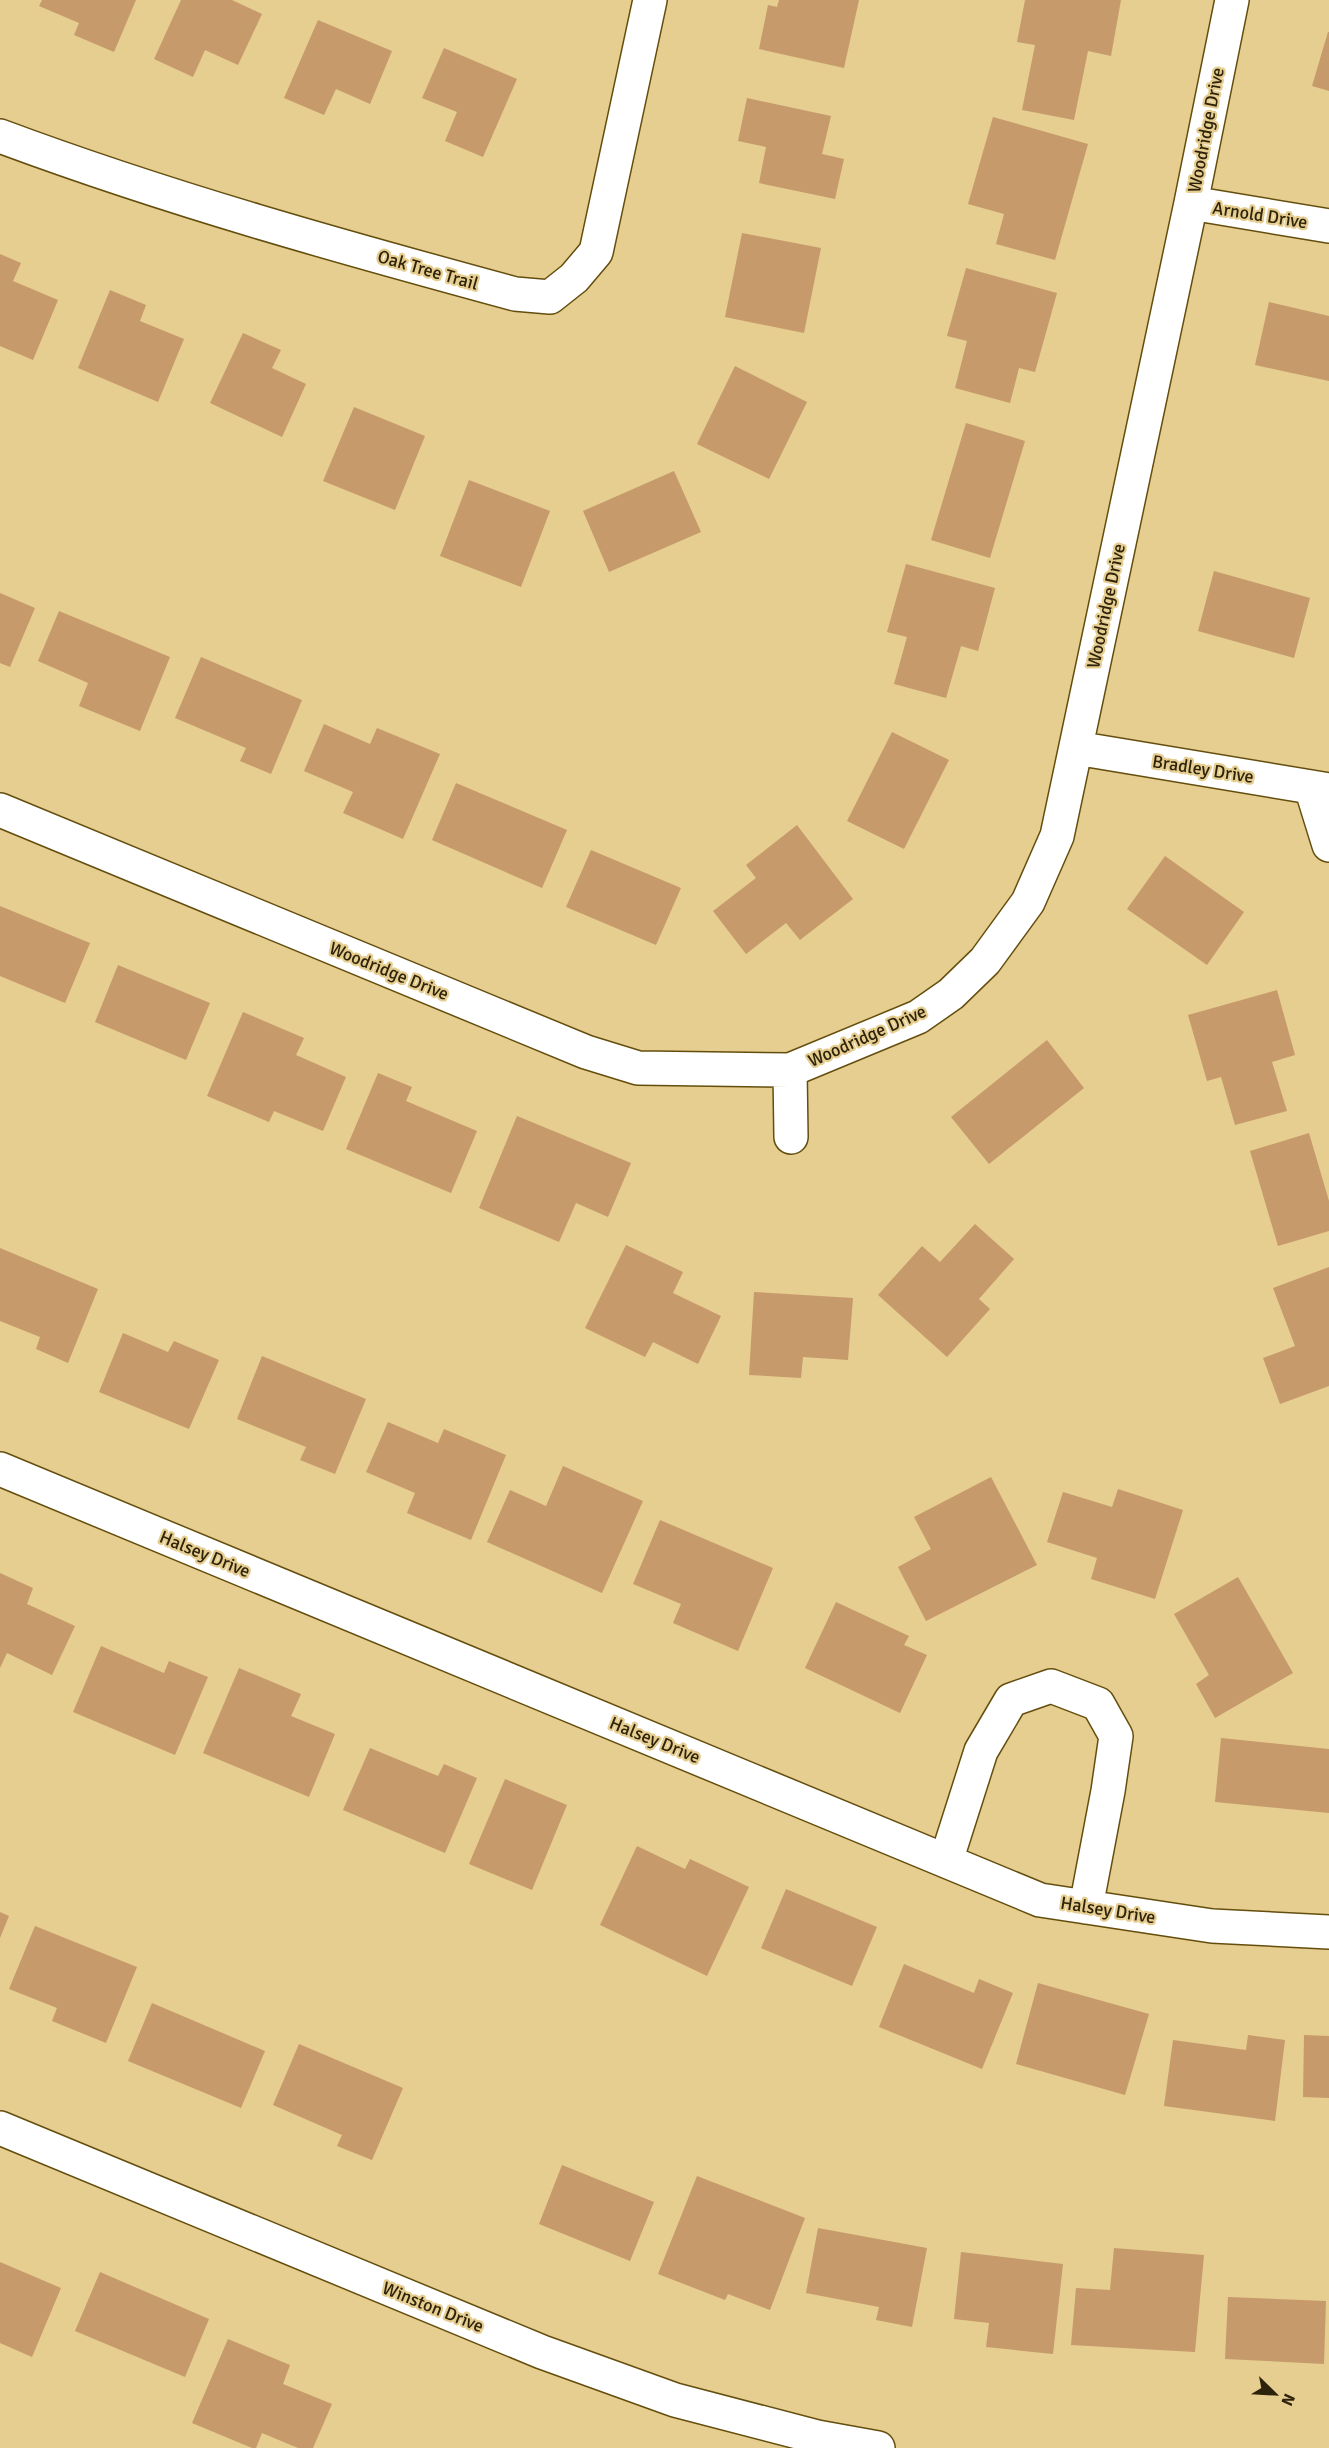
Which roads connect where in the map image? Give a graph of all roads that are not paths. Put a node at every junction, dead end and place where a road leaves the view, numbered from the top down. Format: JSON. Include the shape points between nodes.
{"nodes":[{"id":1,"x":650,"y":0,"type":"edge"},
{"id":2,"x":1232,"y":0,"type":"edge"},
{"id":3,"x":0,"y":136,"type":"edge"},
{"id":4,"x":1191,"y":204,"type":"junction"},
{"id":5,"x":1329,"y":226,"type":"edge"},
{"id":6,"x":1076,"y":748,"type":"junction"},
{"id":7,"x":1320,"y":788,"type":"edge"},
{"id":8,"x":0,"y":810,"type":"edge"},
{"id":9,"x":1329,"y":845,"type":"edge"},
{"id":10,"x":790,"y":1070,"type":"junction"},
{"id":11,"x":791,"y":1137,"type":"dead end"},
{"id":12,"x":0,"y":1469,"type":"edge"},
{"id":13,"x":946,"y":1861,"type":"junction"},
{"id":14,"x":1086,"y":1907,"type":"junction"},
{"id":15,"x":1329,"y":1932,"type":"edge"},
{"id":16,"x":0,"y":2128,"type":"edge"},
{"id":17,"x":878,"y":2448,"type":"edge"}],
"edges":[{"from":1,"to":3,"type":"street","name":"Oak Tree Trail","via":[[596,252],[574,278],[550,297],[516,294],[259,222],[90,170]]},
{"from":2,"to":4,"type":"street","name":"Woodridge Drive"},
{"from":4,"to":5,"type":"street","name":"Arnold Drive"},
{"from":4,"to":6,"type":"street","name":"Woodridge Drive"},
{"from":6,"to":7,"type":"street","name":"Bradley Drive"},
{"from":6,"to":10,"type":"street","name":"Woodridge Drive","via":[[1057,836],[1042,874],[1028,902],[985,961],[951,994],[918,1017]]},
{"from":7,"to":9,"type":"street"},
{"from":8,"to":10,"type":"street","name":"Woodridge Drive","via":[[586,1053],[638,1068]]},
{"from":10,"to":11,"type":"street"},
{"from":12,"to":13,"type":"street","name":"Halsey Drive"},
{"from":13,"to":14,"type":"street","name":"Halsey Drive","via":[[1040,1900]]},
{"from":13,"to":14,"type":"street","via":[[981,1751],[1011,1700],[1052,1686],[1098,1704],[1116,1736]]},
{"from":14,"to":15,"type":"street","name":"Halsey Drive","via":[[1212,1926]]},
{"from":16,"to":17,"type":"street","name":"Winston Drive","via":[[542,2352],[675,2400],[817,2437]]}]}
